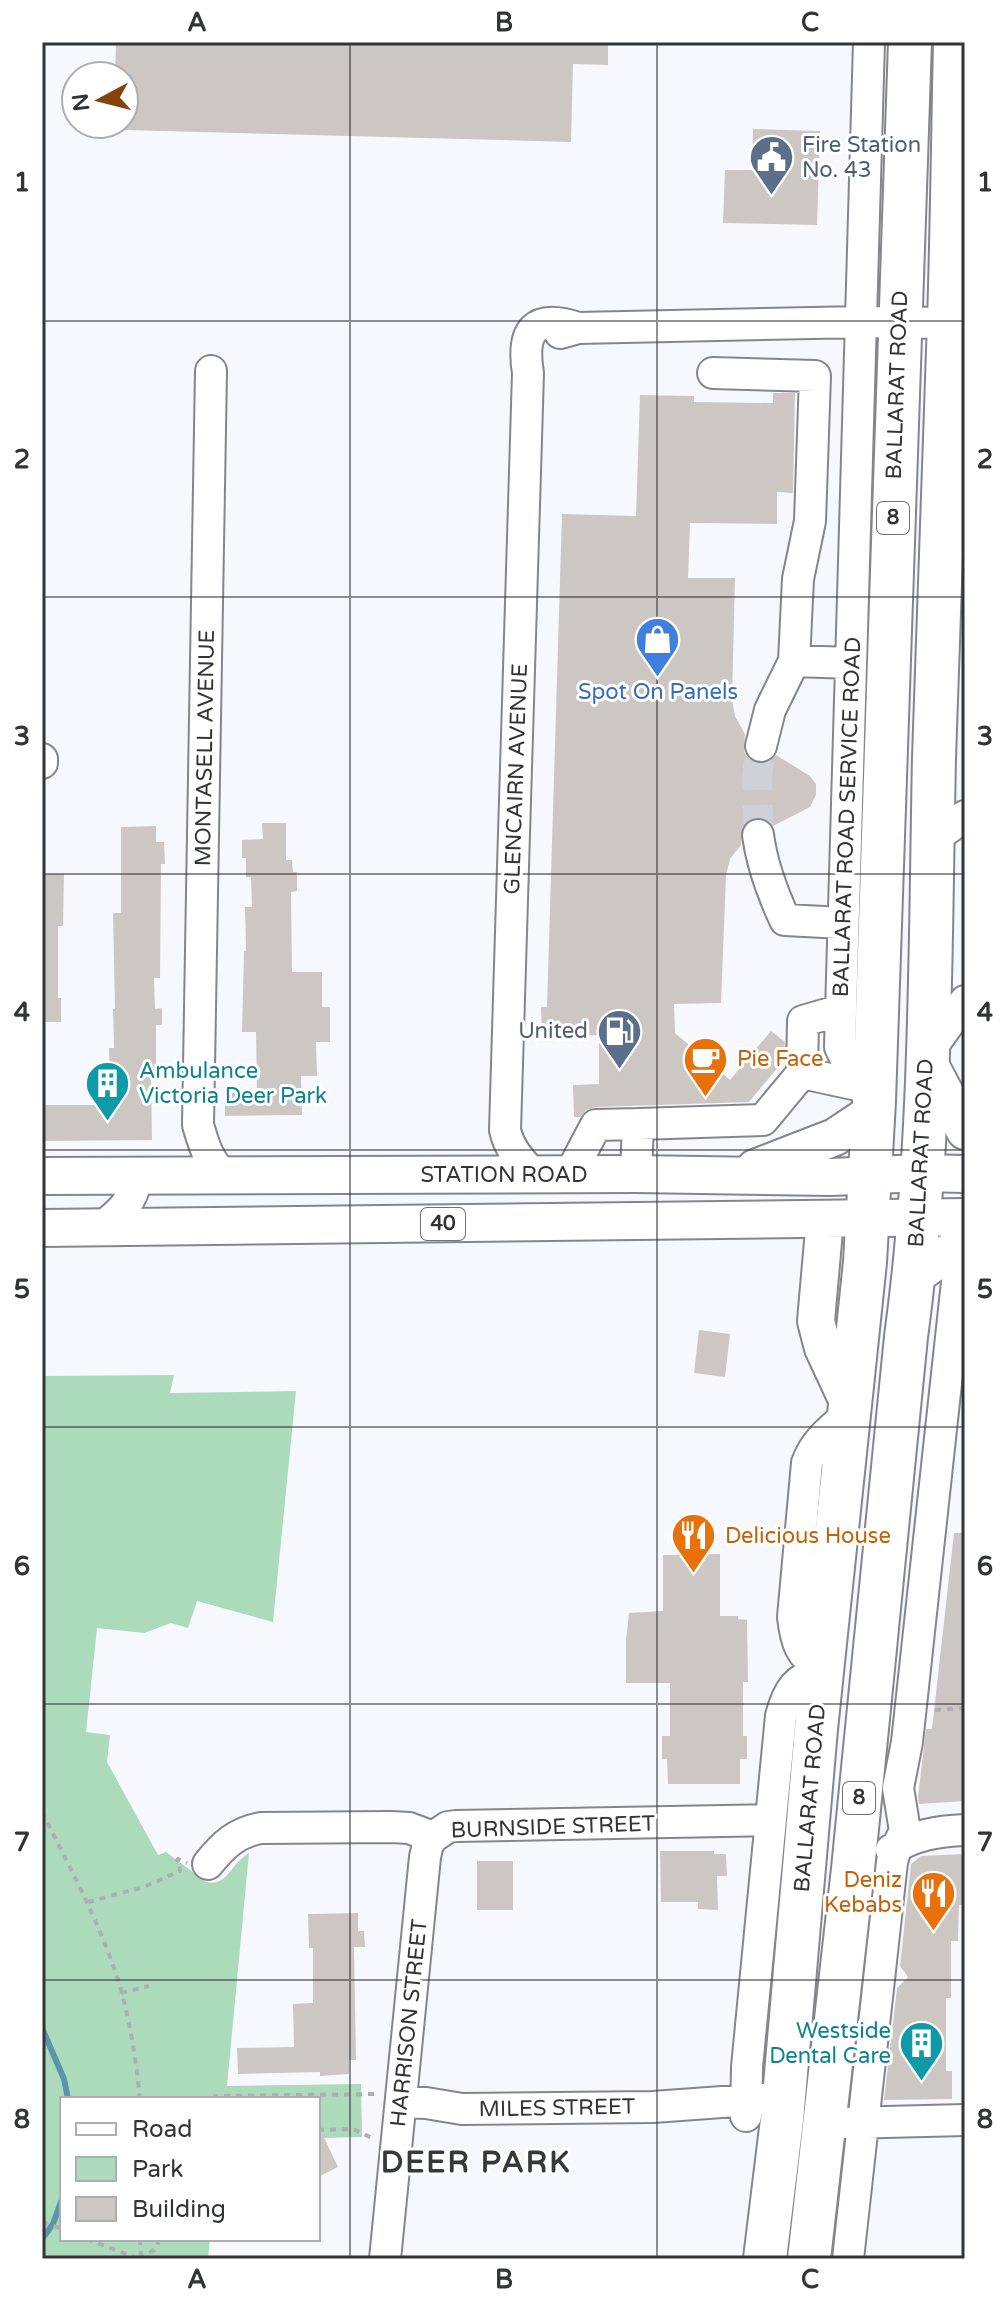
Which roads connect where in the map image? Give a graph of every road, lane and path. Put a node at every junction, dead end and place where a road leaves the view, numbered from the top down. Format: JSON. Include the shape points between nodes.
{"nodes":[{"id":1,"x":869,"y":42,"type":"edge"},
{"id":2,"x":910,"y":42,"type":"edge"},
{"id":3,"x":955,"y":42,"type":"edge"},
{"id":4,"x":959,"y":104,"type":"edge"},
{"id":5,"x":880,"y":322,"type":"junction"},
{"id":6,"x":949,"y":323,"type":"junction"},
{"id":7,"x":211,"y":371,"type":"dead end"},
{"id":8,"x":713,"y":373,"type":"dead end"},
{"id":9,"x":894,"y":488,"type":"junction"},
{"id":10,"x":810,"y":521,"type":"junction"},
{"id":11,"x":856,"y":522,"type":"junction"},
{"id":12,"x":939,"y":550,"type":"junction"},
{"id":13,"x":965,"y":586,"type":"edge"},
{"id":14,"x":794,"y":661,"type":"junction"},
{"id":15,"x":851,"y":663,"type":"junction"},
{"id":16,"x":761,"y":746,"type":"tunnel mouth"},
{"id":17,"x":949,"y":828,"type":"edge"},
{"id":18,"x":758,"y":835,"type":"tunnel mouth"},
{"id":19,"x":843,"y":923,"type":"junction"},
{"id":20,"x":965,"y":1001,"type":"edge"},
{"id":21,"x":841,"y":1010,"type":"junction"},
{"id":22,"x":927,"y":1057,"type":"junction"},
{"id":23,"x":802,"y":1073,"type":"junction"},
{"id":24,"x":870,"y":1099,"type":"junction"},
{"id":25,"x":638,"y":1124,"type":"junction"},
{"id":26,"x":198,"y":1125,"type":"junction"},
{"id":27,"x":965,"y":1131,"type":"edge"},
{"id":28,"x":921,"y":1173,"type":"junction"},
{"id":29,"x":636,"y":1174,"type":"junction"},
{"id":30,"x":965,"y":1174,"type":"edge"},
{"id":31,"x":147,"y":1175,"type":"junction"},
{"id":32,"x":224,"y":1175,"type":"junction"},
{"id":33,"x":42,"y":1176,"type":"edge"},
{"id":34,"x":551,"y":1176,"type":"junction"},
{"id":35,"x":735,"y":1176,"type":"junction"},
{"id":36,"x":870,"y":1176,"type":"junction"},
{"id":37,"x":965,"y":1217,"type":"edge"},
{"id":38,"x":918,"y":1218,"type":"junction"},
{"id":39,"x":825,"y":1219,"type":"junction"},
{"id":40,"x":867,"y":1219,"type":"junction"},
{"id":41,"x":42,"y":1228,"type":"edge"},
{"id":42,"x":101,"y":1228,"type":"junction"},
{"id":43,"x":965,"y":1241,"type":"edge"},
{"id":44,"x":965,"y":1251,"type":"edge"},
{"id":45,"x":914,"y":1277,"type":"junction"},
{"id":46,"x":906,"y":1337,"type":"junction"},
{"id":47,"x":944,"y":1408,"type":"junction"},
{"id":48,"x":849,"y":1410,"type":"junction"},
{"id":49,"x":822,"y":1671,"type":"junction"},
{"id":50,"x":965,"y":1708,"type":"edge"},
{"id":51,"x":931,"y":1711,"type":"dead end"},
{"id":52,"x":861,"y":1772,"type":"junction"},
{"id":53,"x":42,"y":1812,"type":"edge"},
{"id":54,"x":902,"y":1813,"type":"junction"},
{"id":55,"x":771,"y":1820,"type":"junction"},
{"id":56,"x":954,"y":1830,"type":"edge"},
{"id":57,"x":433,"y":1837,"type":"junction"},
{"id":58,"x":898,"y":1845,"type":"junction"},
{"id":59,"x":194,"y":1867,"type":"joint"},
{"id":60,"x":853,"y":1869,"type":"junction"},
{"id":61,"x":88,"y":1902,"type":"junction"},
{"id":62,"x":149,"y":1986,"type":"dead end"},
{"id":63,"x":121,"y":1993,"type":"junction"},
{"id":64,"x":140,"y":2097,"type":"edge"},
{"id":65,"x":215,"y":2097,"type":"edge"},
{"id":66,"x":764,"y":2110,"type":"junction"},
{"id":67,"x":388,"y":2112,"type":"junction"},
{"id":68,"x":965,"y":2120,"type":"edge"},
{"id":69,"x":844,"y":2123,"type":"junction"},
{"id":70,"x":320,"y":2130,"type":"edge"},
{"id":71,"x":92,"y":2241,"type":"edge"},
{"id":72,"x":159,"y":2241,"type":"edge"},
{"id":73,"x":134,"y":2258,"type":"edge"},
{"id":74,"x":142,"y":2258,"type":"edge"},
{"id":75,"x":385,"y":2259,"type":"edge"},
{"id":76,"x":765,"y":2259,"type":"edge"},
{"id":77,"x":809,"y":2259,"type":"edge"},
{"id":78,"x":848,"y":2259,"type":"edge"}],
"edges":[{"from":1,"to":5,"type":"street","name":"BALLARAT ROAD SERVICE ROAD"},
{"from":2,"to":5,"type":"highway","name":"BALLARAT ROAD","number":"8"},
{"from":3,"to":4,"type":"highway","name":"BALLARAT ROAD","number":"8"},
{"from":4,"to":6,"type":"highway","name":"BALLARAT ROAD","number":"8"},
{"from":5,"to":6,"type":"street","name":"GLENCAIRN AVENUE"},
{"from":5,"to":9,"type":"highway","name":"BALLARAT ROAD","number":"8"},
{"from":5,"to":11,"type":"street","name":"BALLARAT ROAD SERVICE ROAD"},
{"from":5,"to":34,"type":"street","name":"GLENCAIRN AVENUE","via":[[578,328],[539,344],[528,373],[505,1130],[516,1156]]},
{"from":6,"to":12,"type":"highway","name":"BALLARAT ROAD","number":"8"},
{"from":7,"to":26,"type":"street","name":"MONTASELL AVENUE"},
{"from":8,"to":10,"type":"street","via":[[815,376]]},
{"from":9,"to":11,"type":"street"},
{"from":9,"to":24,"type":"highway","name":"BALLARAT ROAD","number":"8"},
{"from":10,"to":11,"type":"street"},
{"from":10,"to":14,"type":"street","via":[[798,579]]},
{"from":11,"to":15,"type":"street","name":"BALLARAT ROAD SERVICE ROAD"},
{"from":12,"to":13,"type":"street"},
{"from":12,"to":17,"type":"highway","name":"BALLARAT ROAD","number":"8"},
{"from":14,"to":15,"type":"street"},
{"from":14,"to":16,"type":"street","via":[[770,710]]},
{"from":15,"to":19,"type":"street","name":"BALLARAT ROAD SERVICE ROAD"},
{"from":17,"to":22,"type":"highway","name":"BALLARAT ROAD","number":"8"},
{"from":18,"to":19,"type":"street","via":[[767,877],[785,920]]},
{"from":19,"to":21,"type":"street","name":"BALLARAT ROAD SERVICE ROAD"},
{"from":20,"to":22,"type":"street"},
{"from":21,"to":23,"type":"street","via":[[803,1021]]},
{"from":21,"to":24,"type":"street","name":"BALLARAT ROAD SERVICE ROAD","via":[[840,1047]]},
{"from":22,"to":27,"type":"main road"},
{"from":22,"to":28,"type":"highway","name":"BALLARAT ROAD","number":"8"},
{"from":23,"to":24,"type":"street"},
{"from":23,"to":25,"type":"street","via":[[763,1120]]},
{"from":24,"to":35,"type":"main road","via":[[835,1137]]},
{"from":24,"to":36,"type":"highway","name":"BALLARAT ROAD","number":"8"},
{"from":25,"to":29,"type":"street"},
{"from":25,"to":34,"type":"street","via":[[596,1125]]},
{"from":26,"to":31,"type":"street","name":"MONTASELL AVENUE","via":[[172,1167]]},
{"from":26,"to":32,"type":"street","name":"MONTASELL AVENUE","via":[[207,1154]]},
{"from":28,"to":30,"type":"main road","name":"STATION ROAD","number":"40"},
{"from":28,"to":36,"type":"main road","name":"STATION ROAD","number":"40"},
{"from":28,"to":38,"type":"highway","name":"BALLARAT ROAD","number":"8"},
{"from":29,"to":34,"type":"main road","name":"STATION ROAD","number":"40"},
{"from":29,"to":35,"type":"main road","name":"STATION ROAD","number":"40"},
{"from":31,"to":32,"type":"main road","name":"STATION ROAD","number":"40"},
{"from":31,"to":33,"type":"main road","name":"STATION ROAD","number":"40"},
{"from":31,"to":42,"type":"street","via":[[121,1212]]},
{"from":32,"to":34,"type":"main road","name":"STATION ROAD","number":"40"},
{"from":35,"to":36,"type":"main road","name":"STATION ROAD","number":"40"},
{"from":36,"to":40,"type":"highway","name":"BALLARAT ROAD","number":"8"},
{"from":37,"to":38,"type":"main road","name":"STATION ROAD","number":"40"},
{"from":38,"to":40,"type":"main road","name":"STATION ROAD","number":"40"},
{"from":38,"to":45,"type":"highway","name":"BALLARAT ROAD","number":"8"},
{"from":39,"to":40,"type":"main road","name":"STATION ROAD","number":"40"},
{"from":39,"to":42,"type":"main road","name":"STATION ROAD","number":"40"},
{"from":39,"to":48,"type":"main road","via":[[816,1321]]},
{"from":40,"to":48,"type":"highway","name":"BALLARAT ROAD","number":"8"},
{"from":41,"to":42,"type":"main road","name":"STATION ROAD","number":"40"},
{"from":43,"to":45,"type":"main road"},
{"from":44,"to":47,"type":"street","via":[[958,1273]]},
{"from":45,"to":46,"type":"highway","name":"BALLARAT ROAD","number":"8"},
{"from":46,"to":47,"type":"street"},
{"from":46,"to":52,"type":"highway","name":"BALLARAT ROAD","number":"8"},
{"from":47,"to":54,"type":"street","via":[[898,1784]]},
{"from":48,"to":49,"type":"highway","name":"BALLARAT ROAD","number":"8"},
{"from":49,"to":55,"type":"street","via":[[803,1677],[782,1710]]},
{"from":49,"to":66,"type":"highway","name":"BALLARAT ROAD","number":"8"},
{"from":50,"to":51,"type":"path"},
{"from":52,"to":54,"type":"street","via":[[872,1789]]},
{"from":52,"to":60,"type":"highway","name":"BALLARAT ROAD","number":"8"},
{"from":53,"to":61,"type":"path"},
{"from":54,"to":56,"type":"street"},
{"from":54,"to":58,"type":"street","via":[[905,1831]]},
{"from":55,"to":57,"type":"street","name":"BURNSIDE STREET","via":[[456,1826]]},
{"from":55,"to":66,"type":"street"},
{"from":56,"to":58,"type":"street"},
{"from":57,"to":59,"type":"street","name":"BURNSIDE STREET","via":[[391,1827],[261,1828],[229,1841]]},
{"from":57,"to":67,"type":"street","name":"HARRISON STREET","via":[[425,1857]]},
{"from":58,"to":60,"type":"street"},
{"from":58,"to":69,"type":"street"},
{"from":59,"to":61,"type":"path"},
{"from":60,"to":69,"type":"highway","name":"BALLARAT ROAD","number":"8"},
{"from":61,"to":63,"type":"path"},
{"from":62,"to":63,"type":"path"},
{"from":63,"to":64,"type":"path"},
{"from":65,"to":67,"type":"path","via":[[377,2094]]},
{"from":66,"to":67,"type":"street","name":"MILES STREET","via":[[462,2109],[426,2103]]},
{"from":66,"to":69,"type":"street","name":"MILES STREET"},
{"from":66,"to":76,"type":"highway","name":"BALLARAT ROAD","number":"8"},
{"from":67,"to":70,"type":"path","via":[[372,2139],[353,2129]]},
{"from":67,"to":75,"type":"street","name":"HARRISON STREET"},
{"from":68,"to":69,"type":"street","name":"MILES STREET"},
{"from":69,"to":77,"type":"highway","name":"BALLARAT ROAD","number":"8"},
{"from":69,"to":78,"type":"street"},
{"from":71,"to":73,"type":"path"},
{"from":72,"to":74,"type":"path"},
{"from":73,"to":74,"type":"path"}]}
